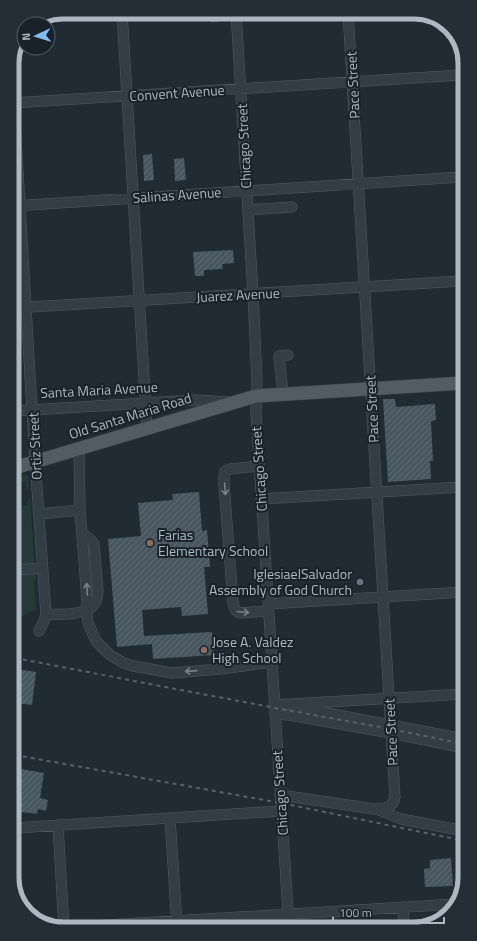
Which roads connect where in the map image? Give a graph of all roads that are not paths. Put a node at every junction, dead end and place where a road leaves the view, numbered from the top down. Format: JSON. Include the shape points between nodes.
{"nodes":[{"id":1,"x":122,"y":19,"type":"edge"},
{"id":2,"x":236,"y":19,"type":"edge"},
{"id":3,"x":348,"y":19,"type":"edge"},
{"id":4,"x":458,"y":75,"type":"edge"},
{"id":5,"x":352,"y":82,"type":"junction"},
{"id":6,"x":241,"y":89,"type":"junction"},
{"id":7,"x":127,"y":96,"type":"junction"},
{"id":8,"x":19,"y":103,"type":"edge"},
{"id":9,"x":458,"y":177,"type":"edge"},
{"id":10,"x":359,"y":183,"type":"junction"},
{"id":11,"x":247,"y":191,"type":"junction"},
{"id":12,"x":134,"y":198,"type":"junction"},
{"id":13,"x":19,"y":205,"type":"edge"},
{"id":14,"x":292,"y":207,"type":"dead end"},
{"id":15,"x":248,"y":210,"type":"junction"},
{"id":16,"x":19,"y":225,"type":"edge"},
{"id":17,"x":458,"y":281,"type":"edge"},
{"id":18,"x":365,"y":287,"type":"junction"},
{"id":19,"x":253,"y":294,"type":"junction"},
{"id":20,"x":140,"y":301,"type":"junction"},
{"id":21,"x":27,"y":307,"type":"junction"},
{"id":22,"x":19,"y":308,"type":"edge"},
{"id":23,"x":288,"y":355,"type":"dead end"},
{"id":24,"x":458,"y":383,"type":"edge"},
{"id":25,"x":370,"y":389,"type":"junction"},
{"id":26,"x":283,"y":394,"type":"junction"},
{"id":27,"x":256,"y":396,"type":"junction"},
{"id":28,"x":234,"y":402,"type":"junction"},
{"id":29,"x":146,"y":403,"type":"junction"},
{"id":30,"x":33,"y":410,"type":"junction"},
{"id":31,"x":19,"y":411,"type":"edge"},
{"id":32,"x":147,"y":428,"type":"junction"},
{"id":33,"x":79,"y":448,"type":"junction"},
{"id":34,"x":35,"y":461,"type":"junction"},
{"id":35,"x":19,"y":466,"type":"edge"},
{"id":36,"x":259,"y":466,"type":"junction"},
{"id":37,"x":458,"y":488,"type":"edge"},
{"id":38,"x":376,"y":492,"type":"junction"},
{"id":39,"x":262,"y":499,"type":"junction"},
{"id":40,"x":80,"y":510,"type":"junction"},
{"id":41,"x":39,"y":514,"type":"junction"},
{"id":42,"x":43,"y":568,"type":"junction"},
{"id":43,"x":19,"y":570,"type":"edge"},
{"id":44,"x":458,"y":592,"type":"edge"},
{"id":45,"x":383,"y":597,"type":"junction"},
{"id":46,"x":268,"y":608,"type":"junction"},
{"id":47,"x":87,"y":611,"type":"junction"},
{"id":48,"x":46,"y":615,"type":"junction"},
{"id":49,"x":39,"y":631,"type":"dead end"},
{"id":50,"x":272,"y":662,"type":"junction"},
{"id":51,"x":458,"y":694,"type":"edge"},
{"id":52,"x":389,"y":699,"type":"junction"},
{"id":53,"x":298,"y":704,"type":"junction"},
{"id":54,"x":275,"y":710,"type":"junction"},
{"id":55,"x":391,"y":729,"type":"junction"},
{"id":56,"x":458,"y":738,"type":"edge"},
{"id":57,"x":458,"y":746,"type":"edge"},
{"id":58,"x":280,"y":795,"type":"junction"},
{"id":59,"x":374,"y":809,"type":"junction"},
{"id":60,"x":281,"y":811,"type":"junction"},
{"id":61,"x":170,"y":818,"type":"junction"},
{"id":62,"x":58,"y":825,"type":"junction"},
{"id":63,"x":19,"y":828,"type":"edge"},
{"id":64,"x":458,"y":830,"type":"edge"},
{"id":65,"x":449,"y":904,"type":"edge"},
{"id":66,"x":403,"y":907,"type":"junction"},
{"id":67,"x":288,"y":914,"type":"junction"},
{"id":68,"x":62,"y":922,"type":"edge"},
{"id":69,"x":177,"y":922,"type":"edge"},
{"id":70,"x":199,"y":922,"type":"edge"},
{"id":71,"x":289,"y":922,"type":"edge"},
{"id":72,"x":404,"y":922,"type":"edge"}],
"edges":[{"from":1,"to":7,"type":"street"},
{"from":2,"to":6,"type":"street","name":"Chicago Street"},
{"from":3,"to":5,"type":"street","name":"Pace Street"},
{"from":4,"to":5,"type":"street","name":"Convent Avenue"},
{"from":5,"to":6,"type":"street","name":"Convent Avenue"},
{"from":5,"to":10,"type":"street","name":"Pace Street"},
{"from":6,"to":7,"type":"street","name":"Convent Avenue"},
{"from":6,"to":11,"type":"street","name":"Chicago Street"},
{"from":7,"to":8,"type":"street","name":"Convent Avenue"},
{"from":7,"to":12,"type":"street"},
{"from":9,"to":10,"type":"street","name":"Salinas Avenue"},
{"from":10,"to":11,"type":"street","name":"Salinas Avenue"},
{"from":10,"to":18,"type":"street","name":"Pace Street"},
{"from":11,"to":12,"type":"street","name":"Salinas Avenue"},
{"from":11,"to":15,"type":"street","name":"Chicago Street"},
{"from":12,"to":13,"type":"street","name":"Salinas Avenue"},
{"from":12,"to":20,"type":"street"},
{"from":14,"to":15,"type":"street"},
{"from":15,"to":19,"type":"street","name":"Chicago Street"},
{"from":16,"to":21,"type":"street","name":"Ortiz Street"},
{"from":17,"to":18,"type":"street","name":"Juarez Avenue"},
{"from":18,"to":19,"type":"street","name":"Juarez Avenue"},
{"from":18,"to":25,"type":"street","name":"Pace Street"},
{"from":19,"to":20,"type":"street","name":"Juarez Avenue"},
{"from":19,"to":27,"type":"street","name":"Chicago Street"},
{"from":20,"to":21,"type":"street","name":"Juarez Avenue"},
{"from":20,"to":29,"type":"street"},
{"from":21,"to":22,"type":"street","name":"Juarez Avenue"},
{"from":21,"to":30,"type":"street","name":"Ortiz Street"},
{"from":23,"to":26,"type":"street","via":[[279,356]]},
{"from":24,"to":25,"type":"main road"},
{"from":25,"to":26,"type":"main road"},
{"from":25,"to":38,"type":"street","name":"Pace Street"},
{"from":26,"to":27,"type":"main road"},
{"from":27,"to":28,"type":"main road","name":"Old Santa Maria Road"},
{"from":27,"to":36,"type":"street","name":"Chicago Street"},
{"from":28,"to":29,"type":"street","name":"Santa Maria Avenue","via":[[196,400]]},
{"from":28,"to":32,"type":"main road","name":"Old Santa Maria Road"},
{"from":29,"to":30,"type":"street","name":"Santa Maria Avenue"},
{"from":29,"to":32,"type":"street"},
{"from":30,"to":31,"type":"street","name":"Santa Maria Avenue"},
{"from":30,"to":34,"type":"street","name":"Ortiz Street"},
{"from":32,"to":33,"type":"main road","name":"Old Santa Maria Road"},
{"from":33,"to":34,"type":"main road","name":"Old Santa Maria Road"},
{"from":33,"to":40,"type":"street"},
{"from":34,"to":35,"type":"main road","name":"Old Santa Maria Road"},
{"from":34,"to":41,"type":"street","name":"Ortiz Street"},
{"from":36,"to":39,"type":"street","name":"Chicago Street"},
{"from":36,"to":46,"type":"street","one_way":true,"via":[[230,469],[225,471],[224,479],[234,609],[240,612]]},
{"from":37,"to":38,"type":"street"},
{"from":38,"to":39,"type":"street"},
{"from":38,"to":45,"type":"street","name":"Pace Street"},
{"from":39,"to":46,"type":"street","name":"Chicago Street"},
{"from":40,"to":41,"type":"street"},
{"from":47,"to":40,"type":"street","one_way":true},
{"from":41,"to":42,"type":"street","name":"Ortiz Street"},
{"from":42,"to":43,"type":"street"},
{"from":42,"to":48,"type":"street","name":"Ortiz Street"},
{"from":44,"to":45,"type":"street"},
{"from":45,"to":46,"type":"street"},
{"from":45,"to":52,"type":"street","name":"Pace Street"},
{"from":46,"to":50,"type":"street","name":"Chicago Street"},
{"from":47,"to":48,"type":"street"},
{"from":50,"to":47,"type":"street","one_way":true,"via":[[172,673],[133,666],[110,655],[96,641],[88,623]]},
{"from":48,"to":49,"type":"street","name":"Ortiz Street"},
{"from":50,"to":54,"type":"street","name":"Chicago Street"},
{"from":51,"to":52,"type":"street"},
{"from":52,"to":53,"type":"street"},
{"from":52,"to":55,"type":"street","name":"Pace Street"},
{"from":53,"to":54,"type":"street"},
{"from":53,"to":55,"type":"street"},
{"from":54,"to":55,"type":"street","via":[[289,715]]},
{"from":54,"to":58,"type":"street","name":"Chicago Street"},
{"from":55,"to":56,"type":"street"},
{"from":55,"to":57,"type":"street"},
{"from":55,"to":59,"type":"street","name":"Pace Street","via":[[394,802],[386,808]]},
{"from":58,"to":59,"type":"street"},
{"from":58,"to":60,"type":"street","name":"Chicago Street"},
{"from":59,"to":64,"type":"street","via":[[401,819]]},
{"from":60,"to":61,"type":"street"},
{"from":60,"to":67,"type":"street","name":"Chicago Street"},
{"from":61,"to":62,"type":"street"},
{"from":61,"to":69,"type":"street"},
{"from":62,"to":63,"type":"street"},
{"from":62,"to":68,"type":"street"},
{"from":65,"to":66,"type":"street"},
{"from":66,"to":67,"type":"street"},
{"from":66,"to":72,"type":"street"},
{"from":67,"to":70,"type":"street"},
{"from":67,"to":71,"type":"street","name":"Chicago Street"}]}
